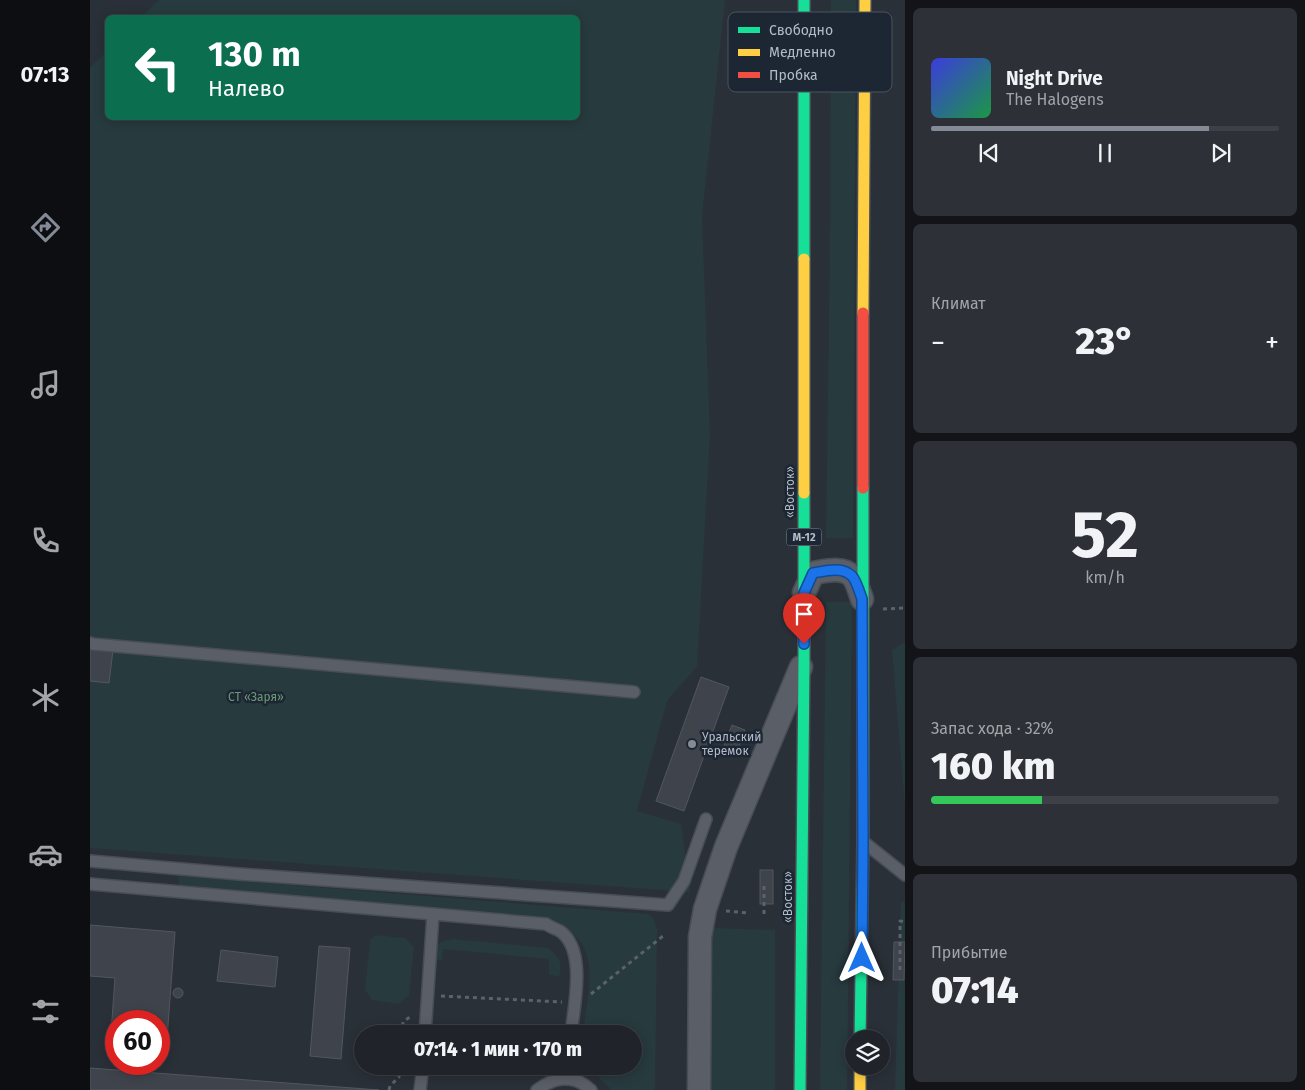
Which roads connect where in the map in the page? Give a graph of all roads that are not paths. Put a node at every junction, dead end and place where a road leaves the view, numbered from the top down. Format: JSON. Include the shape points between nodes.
{"nodes":[{"id":1,"x":804,"y":92,"type":"edge"},
{"id":2,"x":865,"y":92,"type":"edge"},
{"id":3,"x":804,"y":593,"type":"junction"},
{"id":4,"x":862,"y":599,"type":"junction"},
{"id":5,"x":90,"y":643,"type":"edge"},
{"id":6,"x":804,"y":661,"type":"junction"},
{"id":7,"x":634,"y":692,"type":"dead end"},
{"id":8,"x":706,"y":819,"type":"dead end"},
{"id":9,"x":863,"y":841,"type":"junction"},
{"id":10,"x":90,"y":861,"type":"edge"},
{"id":11,"x":905,"y":875,"type":"edge"},
{"id":12,"x":90,"y":884,"type":"edge"},
{"id":13,"x":433,"y":914,"type":"junction"},
{"id":14,"x":425,"y":1025,"type":"edge"},
{"id":15,"x":572,"y":1025,"type":"edge"},
{"id":16,"x":860,"y":1030,"type":"edge"},
{"id":17,"x":422,"y":1075,"type":"edge"},
{"id":18,"x":567,"y":1075,"type":"edge"},
{"id":19,"x":860,"y":1075,"type":"edge"},
{"id":20,"x":567,"y":1079,"type":"junction"},
{"id":21,"x":420,"y":1090,"type":"edge"},
{"id":22,"x":537,"y":1090,"type":"edge"},
{"id":23,"x":591,"y":1090,"type":"edge"},
{"id":24,"x":699,"y":1090,"type":"edge"},
{"id":25,"x":800,"y":1090,"type":"edge"},
{"id":26,"x":860,"y":1090,"type":"edge"}],
"edges":[{"from":1,"to":3,"type":"main road","name":"«Восток»","number":"М-12"},
{"from":2,"to":4,"type":"main road"},
{"from":3,"to":4,"type":"street","via":[[813,573],[841,570],[853,576]]},
{"from":3,"to":6,"type":"main road","name":"«Восток»","number":"М-12"},
{"from":4,"to":9,"type":"main road"},
{"from":5,"to":7,"type":"lane"},
{"from":6,"to":24,"type":"street","via":[[726,847],[705,909],[700,937]]},
{"from":6,"to":25,"type":"main road","name":"«Восток»","number":"М-12"},
{"from":8,"to":10,"type":"lane","via":[[684,881],[668,905]]},
{"from":9,"to":11,"type":"lane"},
{"from":9,"to":16,"type":"main road"},
{"from":12,"to":13,"type":"lane"},
{"from":13,"to":14,"type":"lane"},
{"from":13,"to":15,"type":"lane","via":[[546,924],[561,932],[575,955]]},
{"from":17,"to":21,"type":"lane"},
{"from":18,"to":20,"type":"lane"},
{"from":19,"to":26,"type":"main road"},
{"from":20,"to":22,"type":"lane","via":[[553,1080]]},
{"from":20,"to":23,"type":"lane"}]}
